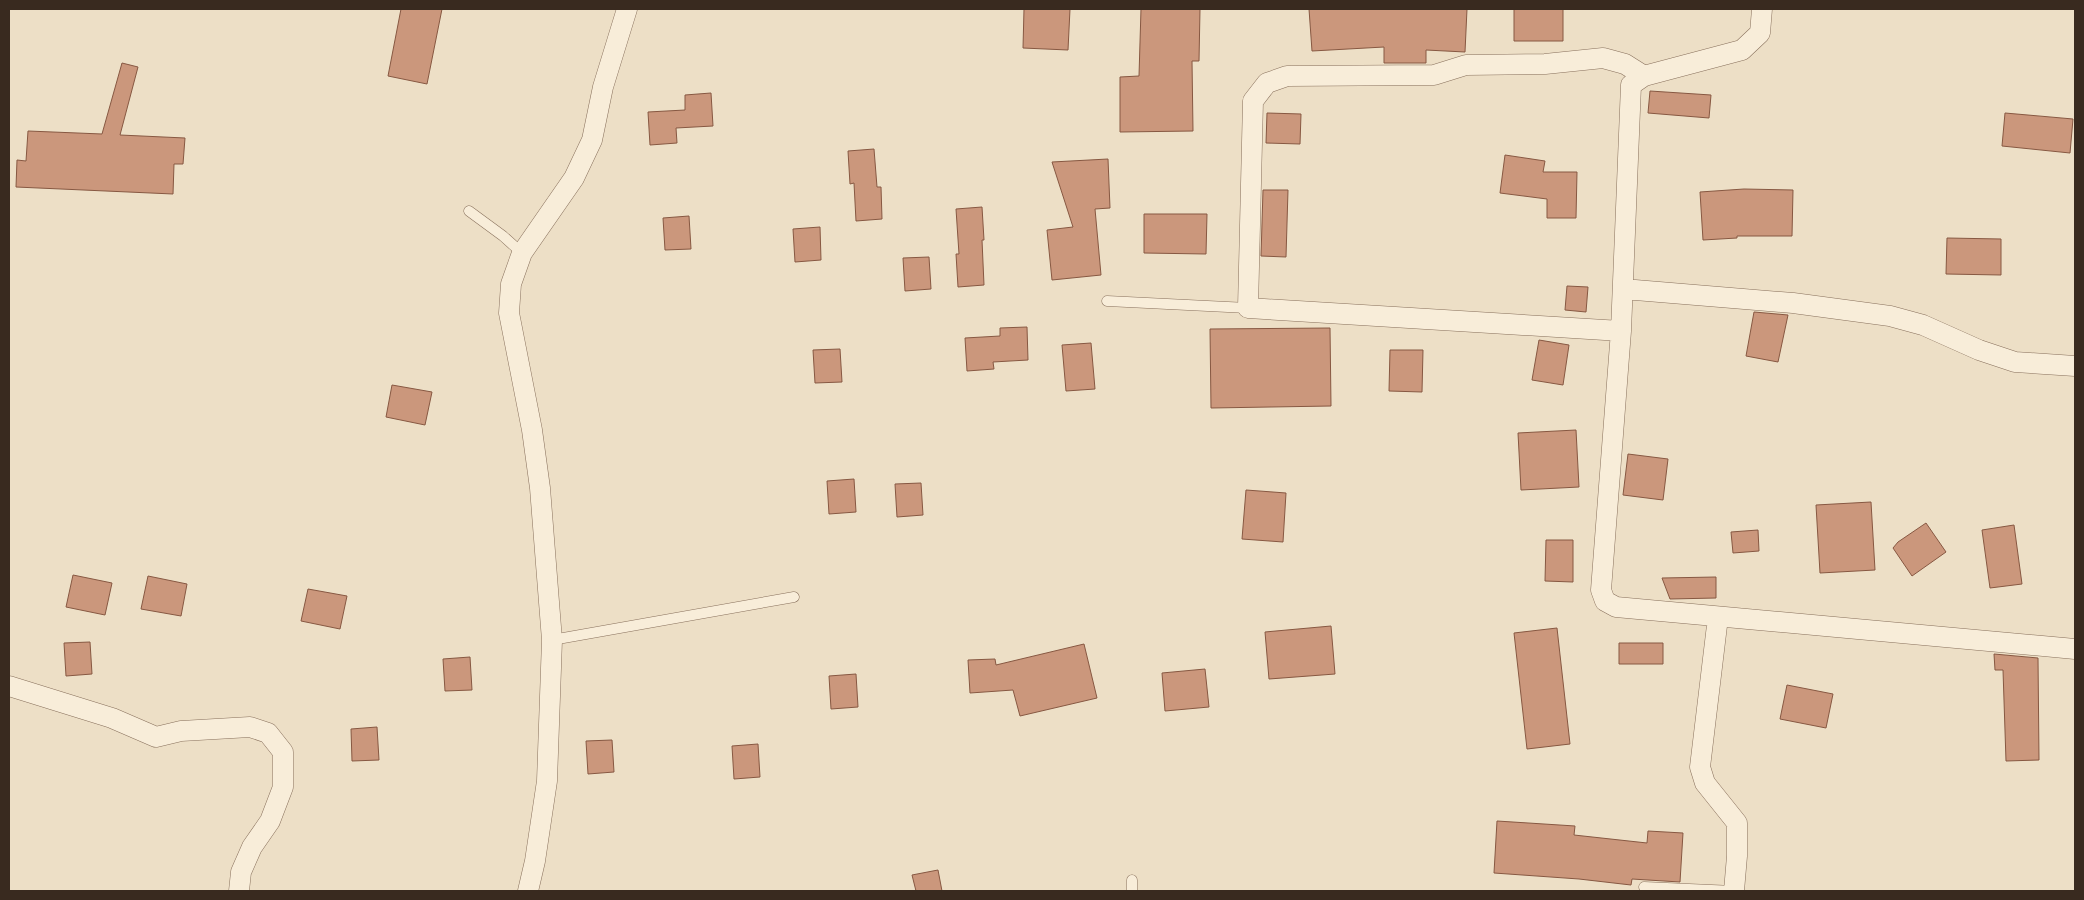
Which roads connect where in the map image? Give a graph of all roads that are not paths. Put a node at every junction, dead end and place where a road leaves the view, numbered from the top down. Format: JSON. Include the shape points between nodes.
{"nodes":[{"id":1,"x":627,"y":9,"type":"edge"},
{"id":2,"x":1762,"y":9,"type":"edge"},
{"id":3,"x":1644,"y":76,"type":"junction"},
{"id":4,"x":469,"y":211,"type":"dead end"},
{"id":5,"x":522,"y":253,"type":"junction"},
{"id":6,"x":1623,"y":288,"type":"junction"},
{"id":7,"x":1107,"y":301,"type":"dead end"},
{"id":8,"x":1248,"y":308,"type":"junction"},
{"id":9,"x":1621,"y":331,"type":"junction"},
{"id":10,"x":2075,"y":366,"type":"edge"},
{"id":11,"x":794,"y":597,"type":"dead end"},
{"id":12,"x":1718,"y":617,"type":"junction"},
{"id":13,"x":552,"y":640,"type":"junction"},
{"id":14,"x":2075,"y":649,"type":"edge"},
{"id":15,"x":9,"y":686,"type":"edge"},
{"id":16,"x":1132,"y":880,"type":"dead end"},
{"id":17,"x":1644,"y":887,"type":"dead end"},
{"id":18,"x":239,"y":891,"type":"edge"},
{"id":19,"x":528,"y":891,"type":"edge"},
{"id":20,"x":1132,"y":891,"type":"edge"},
{"id":21,"x":1734,"y":891,"type":"edge"}],
"edges":[{"from":1,"to":5,"type":"street","via":[[603,87],[592,140],[574,178]]},
{"from":2,"to":3,"type":"street","via":[[1760,33],[1742,50]]},
{"from":3,"to":6,"type":"street","via":[[1631,84]]},
{"from":3,"to":8,"type":"street","via":[[1625,64],[1603,58],[1545,64],[1466,66],[1434,74],[1287,76],[1266,83],[1253,101]]},
{"from":4,"to":5,"type":"lane"},
{"from":5,"to":13,"type":"street","via":[[511,284],[509,313],[540,488]]},
{"from":6,"to":9,"type":"street"},
{"from":6,"to":10,"type":"street","via":[[1793,303],[1890,316],[1923,325],[2015,362]]},
{"from":7,"to":8,"type":"lane"},
{"from":8,"to":9,"type":"street"},
{"from":9,"to":12,"type":"street","via":[[1601,590],[1605,601],[1616,607]]},
{"from":11,"to":13,"type":"lane"},
{"from":12,"to":14,"type":"street"},
{"from":12,"to":21,"type":"street","via":[[1700,767],[1705,783],[1737,823]]},
{"from":13,"to":19,"type":"street","via":[[546,780]]},
{"from":15,"to":18,"type":"street","via":[[112,718],[156,736],[181,731],[250,727],[268,733],[282,752],[283,787],[270,821],[252,847],[241,872]]},
{"from":16,"to":20,"type":"lane"},
{"from":17,"to":21,"type":"lane"}]}
